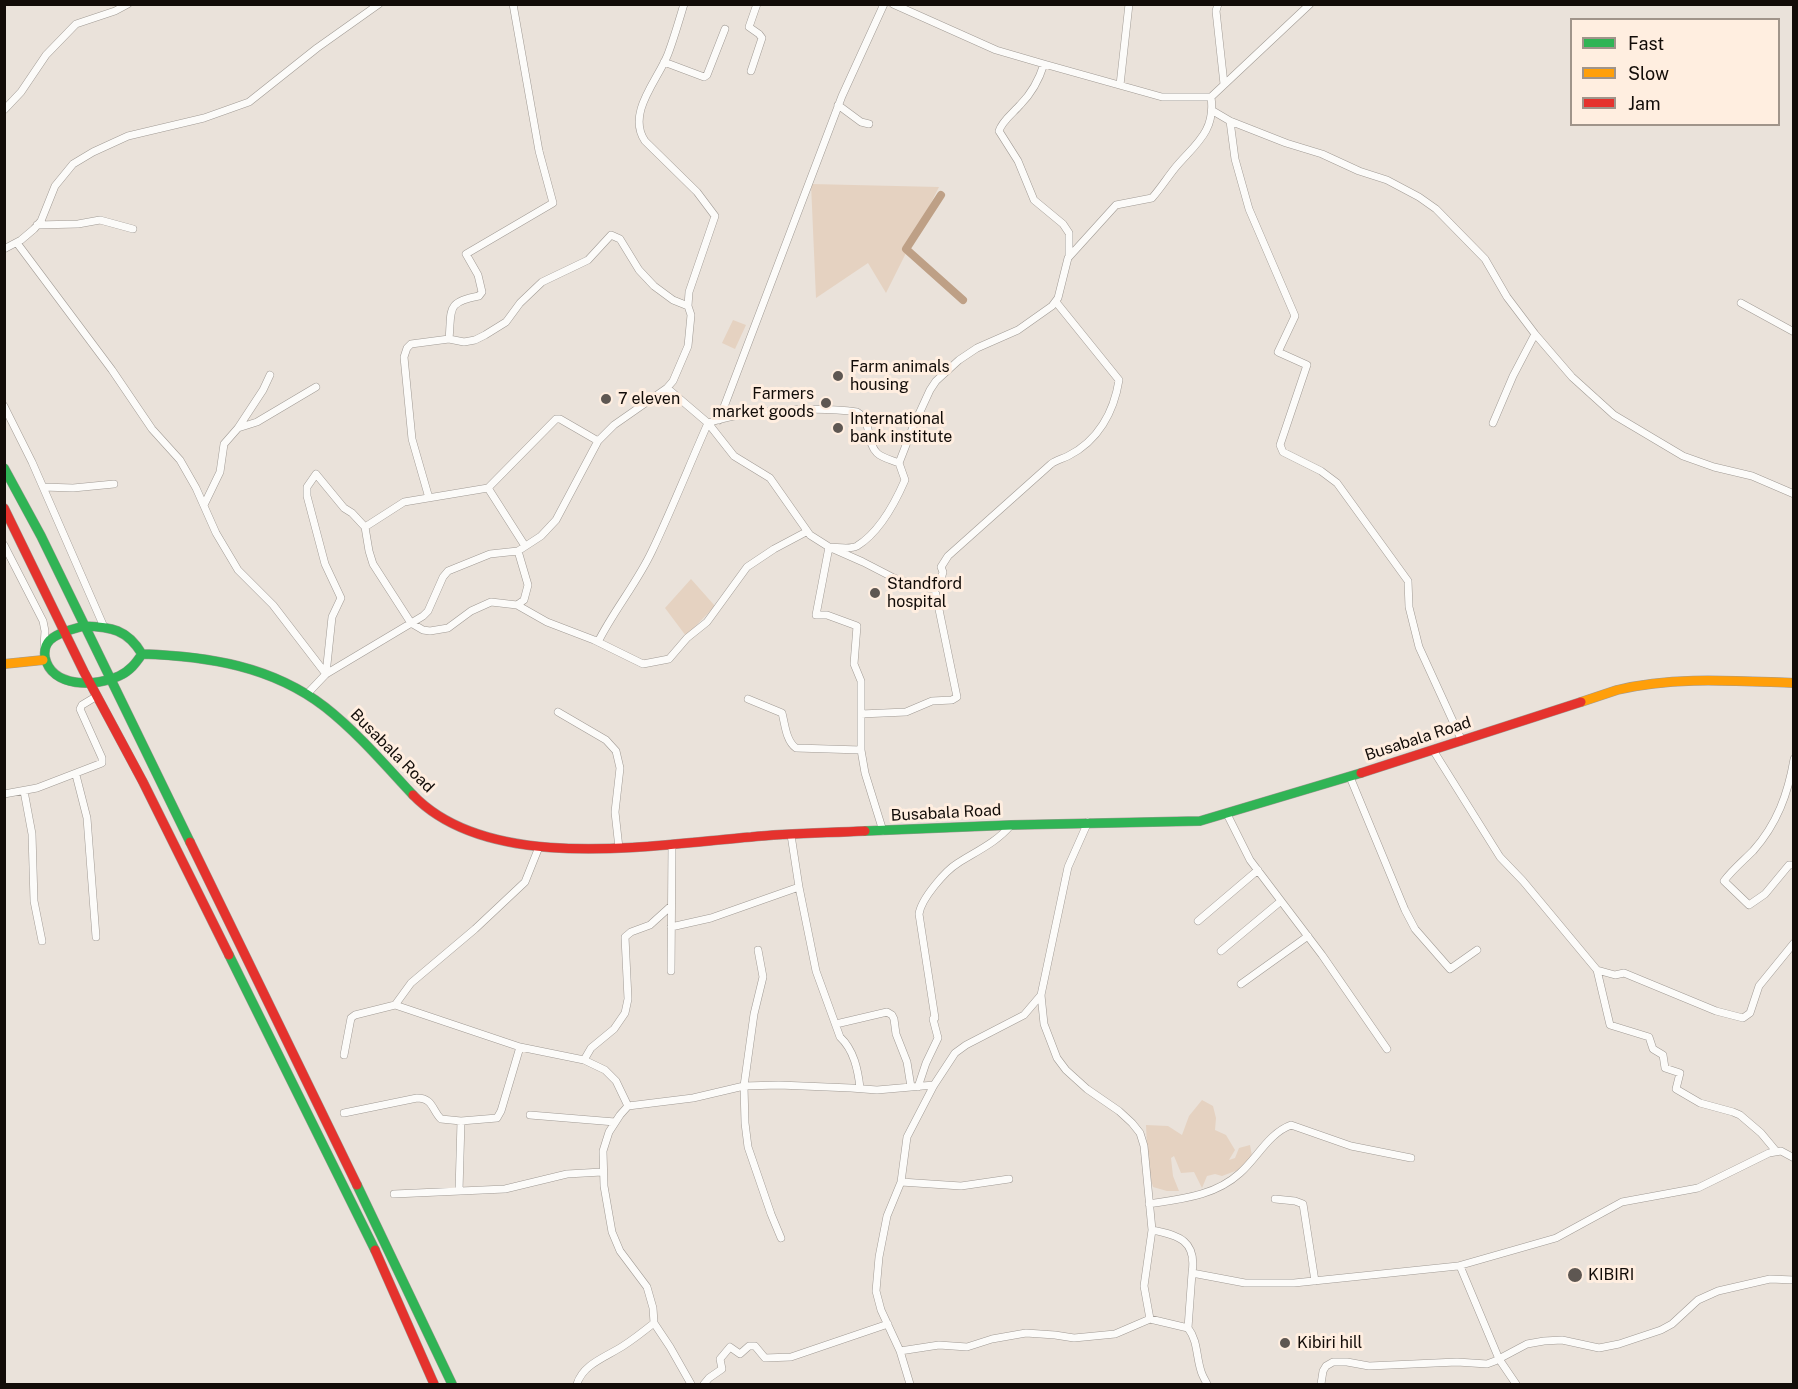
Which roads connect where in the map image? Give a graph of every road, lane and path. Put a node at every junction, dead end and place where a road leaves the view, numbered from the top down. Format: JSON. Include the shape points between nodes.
{"nodes":[{"id":1,"x":128,"y":4,"type":"edge"},
{"id":2,"x":379,"y":4,"type":"edge"},
{"id":3,"x":513,"y":4,"type":"edge"},
{"id":4,"x":684,"y":4,"type":"edge"},
{"id":5,"x":757,"y":4,"type":"edge"},
{"id":6,"x":884,"y":4,"type":"edge"},
{"id":7,"x":1129,"y":4,"type":"edge"},
{"id":8,"x":1218,"y":4,"type":"edge"},
{"id":9,"x":1310,"y":4,"type":"edge"},
{"id":10,"x":899,"y":5,"type":"edge"},
{"id":11,"x":725,"y":29,"type":"dead end"},
{"id":12,"x":664,"y":62,"type":"junction"},
{"id":13,"x":1044,"y":64,"type":"junction"},
{"id":14,"x":751,"y":71,"type":"dead end"},
{"id":15,"x":1224,"y":84,"type":"junction"},
{"id":16,"x":1120,"y":85,"type":"junction"},
{"id":17,"x":1210,"y":97,"type":"junction"},
{"id":18,"x":838,"y":105,"type":"junction"},
{"id":19,"x":4,"y":110,"type":"edge"},
{"id":20,"x":1213,"y":111,"type":"junction"},
{"id":21,"x":1230,"y":121,"type":"junction"},
{"id":22,"x":869,"y":124,"type":"dead end"},
{"id":23,"x":37,"y":225,"type":"junction"},
{"id":24,"x":133,"y":229,"type":"dead end"},
{"id":25,"x":16,"y":243,"type":"junction"},
{"id":26,"x":4,"y":249,"type":"edge"},
{"id":27,"x":1069,"y":256,"type":"junction"},
{"id":28,"x":1056,"y":302,"type":"junction"},
{"id":29,"x":1741,"y":303,"type":"dead end"},
{"id":30,"x":688,"y":306,"type":"junction"},
{"id":31,"x":1794,"y":332,"type":"edge"},
{"id":32,"x":1535,"y":334,"type":"junction"},
{"id":33,"x":449,"y":339,"type":"junction"},
{"id":34,"x":270,"y":375,"type":"dead end"},
{"id":35,"x":316,"y":387,"type":"dead end"},
{"id":36,"x":667,"y":388,"type":"junction"},
{"id":37,"x":4,"y":406,"type":"edge"},
{"id":38,"x":719,"y":420,"type":"junction"},
{"id":39,"x":708,"y":423,"type":"junction"},
{"id":40,"x":1492,"y":423,"type":"dead end"},
{"id":41,"x":238,"y":428,"type":"junction"},
{"id":42,"x":598,"y":441,"type":"junction"},
{"id":43,"x":899,"y":463,"type":"junction"},
{"id":44,"x":4,"y":468,"type":"edge"},
{"id":45,"x":114,"y":484,"type":"dead end"},
{"id":46,"x":43,"y":488,"type":"junction"},
{"id":47,"x":488,"y":489,"type":"junction"},
{"id":48,"x":1794,"y":494,"type":"edge"},
{"id":49,"x":429,"y":498,"type":"junction"},
{"id":50,"x":204,"y":505,"type":"junction"},
{"id":51,"x":4,"y":508,"type":"edge"},
{"id":52,"x":364,"y":527,"type":"junction"},
{"id":53,"x":806,"y":532,"type":"junction"},
{"id":54,"x":4,"y":545,"type":"edge"},
{"id":55,"x":525,"y":546,"type":"junction"},
{"id":56,"x":829,"y":547,"type":"junction"},
{"id":57,"x":518,"y":550,"type":"junction"},
{"id":58,"x":935,"y":590,"type":"junction"},
{"id":59,"x":517,"y":605,"type":"junction"},
{"id":60,"x":411,"y":623,"type":"junction"},
{"id":61,"x":84,"y":626,"type":"junction"},
{"id":62,"x":104,"y":627,"type":"junction"},
{"id":63,"x":65,"y":632,"type":"junction"},
{"id":64,"x":598,"y":642,"type":"junction"},
{"id":65,"x":45,"y":647,"type":"junction"},
{"id":66,"x":142,"y":654,"type":"junction"},
{"id":67,"x":43,"y":660,"type":"junction"},
{"id":68,"x":4,"y":664,"type":"edge"},
{"id":69,"x":326,"y":674,"type":"junction"},
{"id":70,"x":111,"y":680,"type":"junction"},
{"id":71,"x":1794,"y":683,"type":"edge"},
{"id":72,"x":90,"y":684,"type":"junction"},
{"id":73,"x":307,"y":694,"type":"junction"},
{"id":74,"x":97,"y":696,"type":"junction"},
{"id":75,"x":748,"y":699,"type":"dead end"},
{"id":76,"x":558,"y":712,"type":"dead end"},
{"id":77,"x":861,"y":714,"type":"junction"},
{"id":78,"x":1462,"y":741,"type":"junction"},
{"id":79,"x":861,"y":750,"type":"junction"},
{"id":80,"x":1433,"y":750,"type":"junction"},
{"id":81,"x":1794,"y":759,"type":"edge"},
{"id":82,"x":76,"y":775,"type":"junction"},
{"id":83,"x":1350,"y":777,"type":"junction"},
{"id":84,"x":24,"y":791,"type":"junction"},
{"id":85,"x":4,"y":795,"type":"edge"},
{"id":86,"x":1227,"y":814,"type":"junction"},
{"id":87,"x":1088,"y":822,"type":"junction"},
{"id":88,"x":1011,"y":825,"type":"junction"},
{"id":89,"x":882,"y":831,"type":"junction"},
{"id":90,"x":791,"y":835,"type":"junction"},
{"id":91,"x":672,"y":844,"type":"junction"},
{"id":92,"x":539,"y":847,"type":"junction"},
{"id":93,"x":619,"y":848,"type":"junction"},
{"id":94,"x":1794,"y":865,"type":"edge"},
{"id":95,"x":1258,"y":870,"type":"junction"},
{"id":96,"x":799,"y":887,"type":"junction"},
{"id":97,"x":1281,"y":901,"type":"junction"},
{"id":98,"x":670,"y":906,"type":"junction"},
{"id":99,"x":1198,"y":921,"type":"dead end"},
{"id":100,"x":670,"y":927,"type":"junction"},
{"id":101,"x":1308,"y":936,"type":"junction"},
{"id":102,"x":96,"y":937,"type":"dead end"},
{"id":103,"x":42,"y":941,"type":"dead end"},
{"id":104,"x":1794,"y":943,"type":"edge"},
{"id":105,"x":758,"y":950,"type":"dead end"},
{"id":106,"x":1477,"y":950,"type":"dead end"},
{"id":107,"x":1221,"y":951,"type":"dead end"},
{"id":108,"x":1597,"y":970,"type":"junction"},
{"id":109,"x":671,"y":971,"type":"dead end"},
{"id":110,"x":1240,"y":984,"type":"dead end"},
{"id":111,"x":1041,"y":995,"type":"junction"},
{"id":112,"x":395,"y":1005,"type":"junction"},
{"id":113,"x":836,"y":1024,"type":"junction"},
{"id":114,"x":520,"y":1047,"type":"junction"},
{"id":115,"x":1388,"y":1049,"type":"dead end"},
{"id":116,"x":344,"y":1055,"type":"dead end"},
{"id":117,"x":584,"y":1060,"type":"junction"},
{"id":118,"x":934,"y":1085,"type":"junction"},
{"id":119,"x":744,"y":1086,"type":"junction"},
{"id":120,"x":915,"y":1087,"type":"junction"},
{"id":121,"x":860,"y":1088,"type":"junction"},
{"id":122,"x":628,"y":1106,"type":"junction"},
{"id":123,"x":344,"y":1113,"type":"dead end"},
{"id":124,"x":530,"y":1115,"type":"dead end"},
{"id":125,"x":461,"y":1121,"type":"junction"},
{"id":126,"x":615,"y":1122,"type":"junction"},
{"id":127,"x":1776,"y":1151,"type":"junction"},
{"id":128,"x":1411,"y":1158,"type":"dead end"},
{"id":129,"x":1794,"y":1158,"type":"edge"},
{"id":130,"x":602,"y":1172,"type":"junction"},
{"id":131,"x":1009,"y":1179,"type":"dead end"},
{"id":132,"x":901,"y":1182,"type":"junction"},
{"id":133,"x":459,"y":1191,"type":"junction"},
{"id":134,"x":394,"y":1194,"type":"dead end"},
{"id":135,"x":1275,"y":1199,"type":"dead end"},
{"id":136,"x":1149,"y":1204,"type":"junction"},
{"id":137,"x":1152,"y":1230,"type":"junction"},
{"id":138,"x":782,"y":1238,"type":"dead end"},
{"id":139,"x":1460,"y":1266,"type":"junction"},
{"id":140,"x":1192,"y":1273,"type":"junction"},
{"id":141,"x":1794,"y":1280,"type":"edge"},
{"id":142,"x":1315,"y":1281,"type":"junction"},
{"id":143,"x":1150,"y":1319,"type":"junction"},
{"id":144,"x":654,"y":1323,"type":"junction"},
{"id":145,"x":888,"y":1324,"type":"junction"},
{"id":146,"x":1188,"y":1328,"type":"junction"},
{"id":147,"x":900,"y":1351,"type":"junction"},
{"id":148,"x":1499,"y":1359,"type":"junction"},
{"id":149,"x":434,"y":1384,"type":"edge"},
{"id":150,"x":452,"y":1384,"type":"edge"},
{"id":151,"x":578,"y":1384,"type":"edge"},
{"id":152,"x":690,"y":1384,"type":"edge"},
{"id":153,"x":704,"y":1384,"type":"edge"},
{"id":154,"x":910,"y":1384,"type":"edge"},
{"id":155,"x":1207,"y":1384,"type":"edge"},
{"id":156,"x":1321,"y":1384,"type":"edge"},
{"id":157,"x":1516,"y":1384,"type":"edge"}],
"edges":[{"from":1,"to":19,"type":"street","via":[[76,24],[46,55]]},
{"from":2,"to":23,"type":"street","via":[[249,102],[128,136],[74,164],[55,186]]},
{"from":3,"to":33,"type":"street","via":[[539,151],[553,203],[466,254],[482,292],[458,301],[451,309]]},
{"from":4,"to":12,"type":"street"},
{"from":5,"to":14,"type":"street","via":[[749,27],[762,38]]},
{"from":6,"to":18,"type":"street"},
{"from":7,"to":16,"type":"street"},
{"from":8,"to":15,"type":"street"},
{"from":9,"to":15,"type":"street"},
{"from":10,"to":13,"type":"street","via":[[996,50]]},
{"from":11,"to":12,"type":"street","via":[[704,77]]},
{"from":12,"to":30,"type":"street","via":[[640,110],[639,131],[715,216]]},
{"from":13,"to":16,"type":"street"},
{"from":13,"to":27,"type":"street","via":[[1028,97],[999,131],[1018,161],[1034,200],[1069,233]]},
{"from":15,"to":17,"type":"street"},
{"from":16,"to":17,"type":"street","via":[[1162,97]]},
{"from":17,"to":20,"type":"street"},
{"from":18,"to":22,"type":"street"},
{"from":18,"to":38,"type":"street"},
{"from":20,"to":21,"type":"street"},
{"from":20,"to":27,"type":"street","via":[[1203,139],[1152,198],[1116,205]]},
{"from":21,"to":32,"type":"street","via":[[1387,180],[1436,209],[1485,260]]},
{"from":21,"to":78,"type":"street","via":[[1235,159],[1249,208],[1295,316],[1278,352],[1307,365],[1281,448],[1337,483],[1408,580],[1408,607],[1419,647]]},
{"from":23,"to":24,"type":"street","via":[[100,220]]},
{"from":23,"to":25,"type":"street"},
{"from":25,"to":26,"type":"street"},
{"from":25,"to":50,"type":"street","via":[[152,429],[180,460]]},
{"from":27,"to":28,"type":"street"},
{"from":28,"to":43,"type":"street","via":[[1018,330],[977,348],[942,375],[930,390]]},
{"from":28,"to":58,"type":"street","via":[[1119,380],[1115,399],[1094,438],[1051,464],[948,556]]},
{"from":29,"to":31,"type":"street"},
{"from":30,"to":33,"type":"street","via":[[654,286],[620,238],[611,236],[588,260],[542,282],[519,303],[506,322],[475,340]]},
{"from":30,"to":36,"type":"street","via":[[688,346],[680,370]]},
{"from":32,"to":40,"type":"street"},
{"from":32,"to":48,"type":"street","via":[[1572,378],[1614,415],[1683,456],[1752,476]]},
{"from":33,"to":49,"type":"street","via":[[411,344],[404,357],[412,439]]},
{"from":34,"to":41,"type":"street"},
{"from":35,"to":41,"type":"street","via":[[257,422]]},
{"from":36,"to":39,"type":"street"},
{"from":36,"to":42,"type":"street"},
{"from":37,"to":46,"type":"street"},
{"from":38,"to":39,"type":"street"},
{"from":38,"to":43,"type":"street","via":[[782,412],[857,412],[867,422],[877,453]]},
{"from":39,"to":53,"type":"street","via":[[734,456],[770,478]]},
{"from":39,"to":64,"type":"street","via":[[652,551]]},
{"from":41,"to":50,"type":"street","via":[[224,444],[220,472]]},
{"from":42,"to":47,"type":"street","via":[[556,419]]},
{"from":42,"to":55,"type":"street","via":[[556,520]]},
{"from":43,"to":56,"type":"street","via":[[905,480],[884,521],[857,546]]},
{"from":44,"to":61,"type":"main road"},
{"from":45,"to":46,"type":"street"},
{"from":46,"to":62,"type":"street"},
{"from":47,"to":49,"type":"street"},
{"from":47,"to":55,"type":"street"},
{"from":49,"to":52,"type":"street","via":[[398,504]]},
{"from":50,"to":69,"type":"street","via":[[238,570],[273,605]]},
{"from":51,"to":63,"type":"main road"},
{"from":52,"to":60,"type":"street","via":[[371,560]]},
{"from":52,"to":69,"type":"street","via":[[316,474],[307,487],[307,496],[325,564],[341,598],[332,617]]},
{"from":53,"to":56,"type":"street"},
{"from":53,"to":64,"type":"street","via":[[747,567],[707,622],[669,659],[643,664]]},
{"from":54,"to":65,"type":"street","via":[[43,621]]},
{"from":55,"to":57,"type":"street"},
{"from":56,"to":58,"type":"street","via":[[894,578]]},
{"from":56,"to":77,"type":"street","via":[[816,615],[856,626],[854,664],[861,681]]},
{"from":57,"to":59,"type":"street","via":[[528,585],[527,595]]},
{"from":57,"to":60,"type":"street","via":[[490,554],[448,571],[428,611]]},
{"from":58,"to":77,"type":"street","via":[[957,697],[932,701],[906,712]]},
{"from":59,"to":60,"type":"street","via":[[491,602],[438,630],[423,630]]},
{"from":59,"to":64,"type":"street"},
{"from":60,"to":69,"type":"street"},
{"from":61,"to":62,"type":"main road"},
{"from":61,"to":63,"type":"main road"},
{"from":61,"to":70,"type":"main road"},
{"from":62,"to":66,"type":"main road","via":[[135,641]]},
{"from":63,"to":65,"type":"main road"},
{"from":63,"to":72,"type":"main road"},
{"from":65,"to":67,"type":"main road"},
{"from":66,"to":70,"type":"main road","via":[[138,664]]},
{"from":66,"to":73,"type":"main road","name":"Busabala Road","via":[[224,661],[275,678]]},
{"from":67,"to":68,"type":"main road"},
{"from":67,"to":72,"type":"main road","via":[[59,678]]},
{"from":69,"to":73,"type":"street"},
{"from":70,"to":72,"type":"main road"},
{"from":70,"to":150,"type":"main road"},
{"from":71,"to":78,"type":"main road","name":"Busabala Road","via":[[1709,680],[1618,690]]},
{"from":72,"to":74,"type":"main road"},
{"from":73,"to":92,"type":"main road","name":"Busabala Road","via":[[345,724],[438,816],[492,839]]},
{"from":74,"to":82,"type":"street","via":[[80,710],[102,761]]},
{"from":74,"to":149,"type":"main road","via":[[315,1126]]},
{"from":75,"to":79,"type":"street","via":[[782,712],[789,739],[796,748]]},
{"from":76,"to":93,"type":"street","via":[[606,740],[616,751],[620,768],[615,812]]},
{"from":77,"to":79,"type":"street"},
{"from":78,"to":80,"type":"main road","name":"Busabala Road"},
{"from":79,"to":89,"type":"street"},
{"from":80,"to":83,"type":"main road","name":"Busabala Road"},
{"from":80,"to":108,"type":"street","via":[[1500,857]]},
{"from":81,"to":94,"type":"street","via":[[1784,803],[1766,835],[1724,881],[1749,905],[1765,894],[1789,865]]},
{"from":82,"to":84,"type":"street"},
{"from":82,"to":102,"type":"street","via":[[87,818]]},
{"from":83,"to":86,"type":"main road","name":"Busabala Road"},
{"from":83,"to":106,"type":"street","via":[[1416,929],[1450,969]]},
{"from":84,"to":85,"type":"street"},
{"from":84,"to":103,"type":"street","via":[[32,834],[34,902]]},
{"from":86,"to":87,"type":"main road","name":"Busabala Road","via":[[1200,820]]},
{"from":86,"to":95,"type":"street"},
{"from":87,"to":88,"type":"main road","name":"Busabala Road"},
{"from":87,"to":111,"type":"street","via":[[1068,867]]},
{"from":88,"to":89,"type":"main road","name":"Busabala Road"},
{"from":88,"to":120,"type":"street","via":[[1000,837],[956,864],[928,893],[920,908],[938,1038]]},
{"from":89,"to":90,"type":"main road","name":"Busabala Road"},
{"from":90,"to":91,"type":"main road","name":"Busabala Road"},
{"from":90,"to":96,"type":"street"},
{"from":91,"to":93,"type":"main road","name":"Busabala Road"},
{"from":91,"to":98,"type":"street"},
{"from":92,"to":93,"type":"main road","name":"Busabala Road"},
{"from":92,"to":112,"type":"street","via":[[525,882],[411,983]]},
{"from":95,"to":97,"type":"street"},
{"from":95,"to":99,"type":"street"},
{"from":96,"to":100,"type":"street","via":[[711,918]]},
{"from":96,"to":113,"type":"street","via":[[816,971]]},
{"from":97,"to":101,"type":"street"},
{"from":97,"to":107,"type":"street"},
{"from":98,"to":100,"type":"street"},
{"from":98,"to":117,"type":"street","via":[[650,925],[625,937],[625,1013]]},
{"from":100,"to":109,"type":"street"},
{"from":101,"to":110,"type":"street"},
{"from":101,"to":115,"type":"street"},
{"from":104,"to":108,"type":"street","via":[[1759,986],[1750,1013],[1743,1018],[1716,1011],[1624,973]]},
{"from":105,"to":119,"type":"street","via":[[763,977]]},
{"from":108,"to":127,"type":"street","via":[[1610,1025],[1649,1037],[1653,1049],[1663,1055],[1665,1068],[1680,1073],[1676,1089],[1700,1103],[1740,1115]]},
{"from":111,"to":118,"type":"street","via":[[1014,1022],[960,1048]]},
{"from":111,"to":136,"type":"street","via":[[1047,1035],[1060,1063],[1140,1133]]},
{"from":112,"to":114,"type":"street"},
{"from":112,"to":116,"type":"street","via":[[351,1018]]},
{"from":113,"to":120,"type":"street","via":[[890,1013]]},
{"from":113,"to":121,"type":"street","via":[[851,1051]]},
{"from":114,"to":117,"type":"street"},
{"from":114,"to":125,"type":"street","via":[[500,1115],[494,1119]]},
{"from":117,"to":122,"type":"street","via":[[605,1070],[616,1081]]},
{"from":118,"to":120,"type":"street"},
{"from":118,"to":132,"type":"street","via":[[907,1137]]},
{"from":119,"to":121,"type":"street"},
{"from":119,"to":122,"type":"street","via":[[693,1098]]},
{"from":119,"to":138,"type":"street","via":[[748,1147]]},
{"from":120,"to":121,"type":"street"},
{"from":122,"to":126,"type":"street"},
{"from":123,"to":125,"type":"street","via":[[423,1098],[441,1119]]},
{"from":124,"to":126,"type":"street"},
{"from":125,"to":133,"type":"street"},
{"from":126,"to":130,"type":"street","via":[[605,1141]]},
{"from":127,"to":129,"type":"street"},
{"from":127,"to":139,"type":"street","via":[[1698,1188],[1622,1202],[1556,1238]]},
{"from":128,"to":136,"type":"street","via":[[1351,1146],[1291,1125],[1226,1184],[1201,1195]]},
{"from":130,"to":133,"type":"street","via":[[567,1174],[505,1189]]},
{"from":130,"to":144,"type":"street","via":[[612,1232],[620,1251],[646,1287]]},
{"from":131,"to":132,"type":"street","via":[[961,1185]]},
{"from":132,"to":145,"type":"street","via":[[887,1216],[877,1275],[876,1291]]},
{"from":133,"to":134,"type":"street"},
{"from":135,"to":142,"type":"street","via":[[1303,1204]]},
{"from":136,"to":137,"type":"street"},
{"from":137,"to":140,"type":"street","via":[[1173,1234],[1185,1242],[1192,1256]]},
{"from":137,"to":143,"type":"street","via":[[1144,1286]]},
{"from":139,"to":142,"type":"street"},
{"from":139,"to":148,"type":"street"},
{"from":140,"to":142,"type":"street","via":[[1245,1283]]},
{"from":140,"to":146,"type":"street"},
{"from":141,"to":148,"type":"street","via":[[1770,1279],[1718,1291],[1698,1300],[1672,1324],[1637,1339],[1599,1348],[1562,1340],[1544,1341],[1527,1344]]},
{"from":143,"to":146,"type":"street"},
{"from":143,"to":147,"type":"street","via":[[1104,1336],[1074,1338],[1026,1333],[967,1347],[939,1345]]},
{"from":144,"to":151,"type":"street","via":[[588,1367]]},
{"from":144,"to":152,"type":"street"},
{"from":145,"to":147,"type":"street"},
{"from":145,"to":153,"type":"street","via":[[786,1358],[765,1358],[755,1346],[740,1354],[730,1347],[720,1359],[723,1369]]},
{"from":146,"to":155,"type":"street"},
{"from":147,"to":154,"type":"street"},
{"from":148,"to":156,"type":"street","via":[[1487,1364],[1395,1366],[1333,1362],[1323,1371]]},
{"from":148,"to":157,"type":"street"}]}
